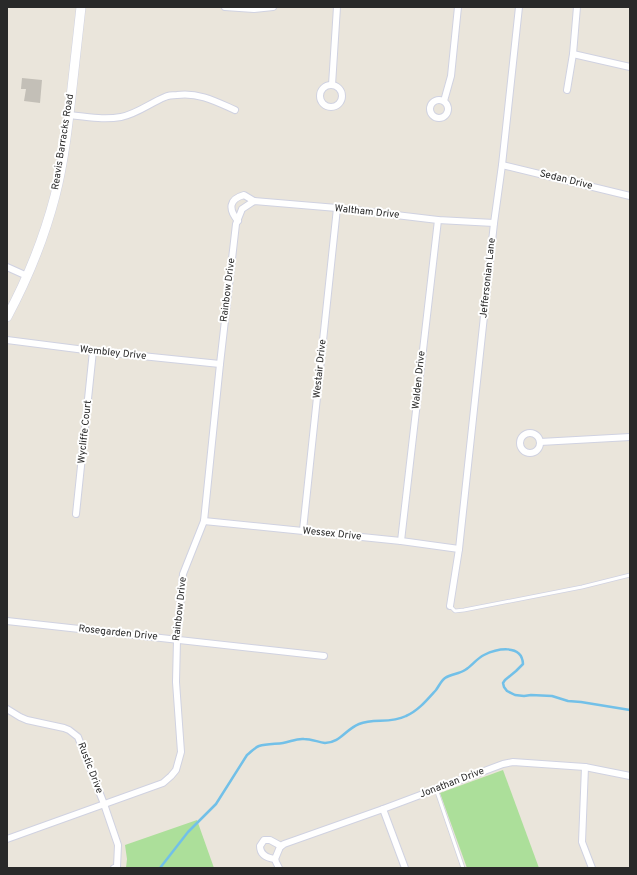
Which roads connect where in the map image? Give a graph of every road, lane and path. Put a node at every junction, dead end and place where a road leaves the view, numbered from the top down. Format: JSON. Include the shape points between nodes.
{"nodes":[{"id":1,"x":81,"y":7,"type":"edge"},
{"id":2,"x":225,"y":7,"type":"edge"},
{"id":3,"x":273,"y":7,"type":"edge"},
{"id":4,"x":337,"y":7,"type":"edge"},
{"id":5,"x":458,"y":7,"type":"edge"},
{"id":6,"x":519,"y":7,"type":"edge"},
{"id":7,"x":577,"y":7,"type":"edge"},
{"id":8,"x":573,"y":54,"type":"junction"},
{"id":9,"x":630,"y":67,"type":"edge"},
{"id":10,"x":332,"y":85,"type":"dead end"},
{"id":11,"x":566,"y":90,"type":"dead end"},
{"id":12,"x":444,"y":101,"type":"dead end"},
{"id":13,"x":236,"y":110,"type":"dead end"},
{"id":14,"x":69,"y":115,"type":"junction"},
{"id":15,"x":502,"y":165,"type":"junction"},
{"id":16,"x":630,"y":196,"type":"edge"},
{"id":17,"x":254,"y":202,"type":"junction"},
{"id":18,"x":337,"y":208,"type":"junction"},
{"id":19,"x":438,"y":220,"type":"junction"},
{"id":20,"x":238,"y":221,"type":"junction"},
{"id":21,"x":494,"y":223,"type":"junction"},
{"id":22,"x":7,"y":267,"type":"edge"},
{"id":23,"x":27,"y":276,"type":"junction"},
{"id":24,"x":7,"y":317,"type":"edge"},
{"id":25,"x":7,"y":340,"type":"edge"},
{"id":26,"x":93,"y":351,"type":"junction"},
{"id":27,"x":220,"y":364,"type":"junction"},
{"id":28,"x":630,"y":437,"type":"edge"},
{"id":29,"x":540,"y":442,"type":"dead end"},
{"id":30,"x":76,"y":514,"type":"dead end"},
{"id":31,"x":204,"y":521,"type":"junction"},
{"id":32,"x":303,"y":530,"type":"junction"},
{"id":33,"x":401,"y":541,"type":"junction"},
{"id":34,"x":459,"y":549,"type":"junction"},
{"id":35,"x":630,"y":575,"type":"edge"},
{"id":36,"x":450,"y":606,"type":"joint"},
{"id":37,"x":7,"y":621,"type":"edge"},
{"id":38,"x":177,"y":640,"type":"junction"},
{"id":39,"x":324,"y":656,"type":"dead end"},
{"id":40,"x":7,"y":709,"type":"edge"},
{"id":41,"x":585,"y":767,"type":"junction"},
{"id":42,"x":630,"y":776,"type":"edge"},
{"id":43,"x":436,"y":789,"type":"junction"},
{"id":44,"x":104,"y":804,"type":"junction"},
{"id":45,"x":383,"y":809,"type":"junction"},
{"id":46,"x":7,"y":839,"type":"edge"},
{"id":47,"x":281,"y":846,"type":"junction"},
{"id":48,"x":275,"y":859,"type":"junction"},
{"id":49,"x":114,"y":868,"type":"edge"},
{"id":50,"x":279,"y":868,"type":"edge"},
{"id":51,"x":405,"y":868,"type":"edge"},
{"id":52,"x":464,"y":868,"type":"edge"},
{"id":53,"x":592,"y":868,"type":"edge"}],
"edges":[{"from":1,"to":14,"type":"main road","name":"Reavis Barracks Road"},
{"from":2,"to":3,"type":"street"},
{"from":4,"to":10,"type":"street"},
{"from":5,"to":12,"type":"street","via":[[451,76]]},
{"from":6,"to":15,"type":"street","name":"Jeffersonian Lane"},
{"from":7,"to":8,"type":"street"},
{"from":8,"to":9,"type":"street"},
{"from":8,"to":11,"type":"street"},
{"from":13,"to":14,"type":"street","via":[[212,99],[184,94],[166,96],[120,118]]},
{"from":14,"to":23,"type":"main road","name":"Reavis Barracks Road","via":[[55,196]]},
{"from":15,"to":16,"type":"street","name":"Sedan Drive"},
{"from":15,"to":21,"type":"street","name":"Jeffersonian Lane"},
{"from":17,"to":18,"type":"street","name":"Waltham Drive"},
{"from":17,"to":20,"type":"street","name":"Rainbow Drive","via":[[242,209]]},
{"from":17,"to":20,"type":"street","name":"Rainbow Drive","via":[[244,195],[234,200],[231,207]]},
{"from":18,"to":19,"type":"street","name":"Waltham Drive"},
{"from":18,"to":32,"type":"street","name":"Westair Drive"},
{"from":19,"to":21,"type":"street","name":"Waltham Drive"},
{"from":19,"to":33,"type":"street","name":"Walden Drive"},
{"from":20,"to":27,"type":"street","name":"Rainbow Drive"},
{"from":21,"to":34,"type":"street","name":"Jeffersonian Lane"},
{"from":22,"to":23,"type":"street"},
{"from":23,"to":24,"type":"main road","name":"Reavis Barracks Road"},
{"from":25,"to":26,"type":"street","name":"Wembley Drive"},
{"from":26,"to":27,"type":"street","name":"Wembley Drive"},
{"from":26,"to":30,"type":"street","name":"Wycliffe Court"},
{"from":27,"to":31,"type":"street","name":"Rainbow Drive"},
{"from":28,"to":29,"type":"street"},
{"from":31,"to":32,"type":"street","name":"Wessex Drive"},
{"from":31,"to":38,"type":"street","name":"Rainbow Drive","via":[[183,574]]},
{"from":32,"to":33,"type":"street","name":"Wessex Drive"},
{"from":33,"to":34,"type":"street","name":"Wessex Drive"},
{"from":34,"to":36,"type":"street","name":"Jeffersonian Lane"},
{"from":35,"to":36,"type":"lane","via":[[582,588],[464,610],[456,610]]},
{"from":37,"to":38,"type":"street","name":"Rosegarden Drive"},
{"from":38,"to":39,"type":"street","name":"Rosegarden Drive"},
{"from":38,"to":44,"type":"street","name":"Rainbow Drive","via":[[176,682],[181,752],[176,770],[163,783]]},
{"from":40,"to":44,"type":"street","name":"Rustic Drive","via":[[27,720],[70,730],[78,737]]},
{"from":41,"to":42,"type":"street","name":"Jonathan Drive"},
{"from":41,"to":43,"type":"street","name":"Jonathan Drive","via":[[513,762]]},
{"from":41,"to":53,"type":"street","via":[[582,842]]},
{"from":43,"to":45,"type":"street","name":"Jonathan Drive"},
{"from":43,"to":52,"type":"lane"},
{"from":44,"to":46,"type":"street","name":"Rainbow Drive"},
{"from":44,"to":49,"type":"street","name":"Rustic Drive","via":[[118,845],[117,867]]},
{"from":45,"to":47,"type":"street","name":"Jonathan Drive"},
{"from":45,"to":51,"type":"street"},
{"from":47,"to":48,"type":"street"},
{"from":47,"to":48,"type":"street","via":[[264,840],[260,846],[264,856]]},
{"from":48,"to":50,"type":"street"}]}
